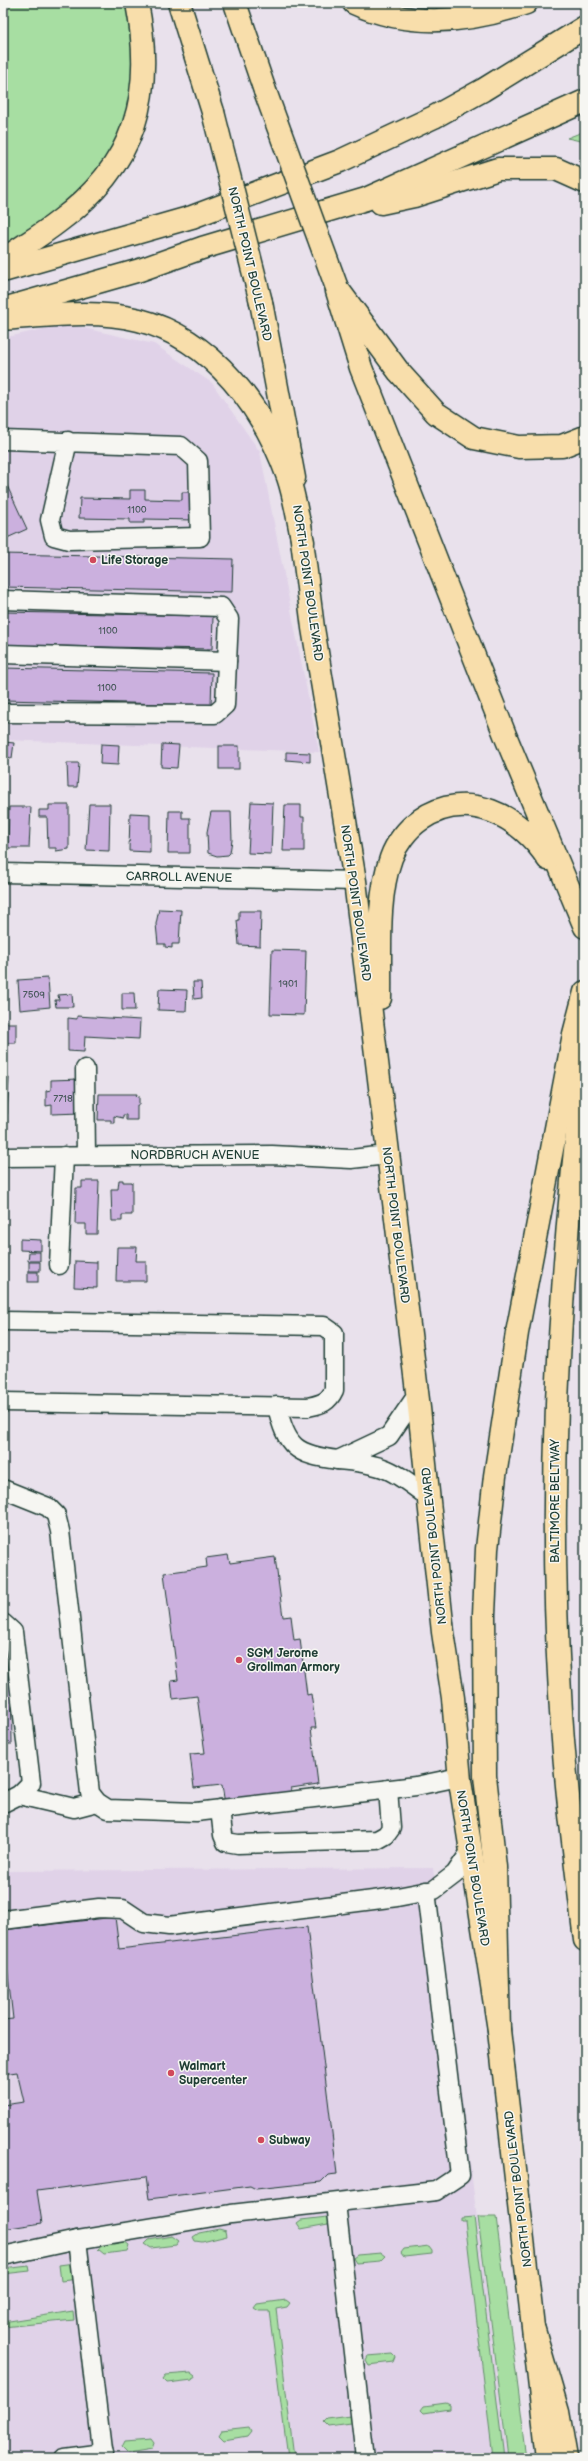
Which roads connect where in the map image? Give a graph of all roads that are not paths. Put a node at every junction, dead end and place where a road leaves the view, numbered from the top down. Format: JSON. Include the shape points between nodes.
{"nodes":[{"id":1,"x":137,"y":3,"type":"edge"},
{"id":2,"x":179,"y":3,"type":"edge"},
{"id":3,"x":235,"y":3,"type":"edge"},
{"id":4,"x":354,"y":3,"type":"edge"},
{"id":5,"x":526,"y":3,"type":"edge"},
{"id":6,"x":585,"y":27,"type":"edge"},
{"id":7,"x":585,"y":101,"type":"edge"},
{"id":8,"x":585,"y":182,"type":"edge"},
{"id":9,"x":311,"y":217,"type":"junction"},
{"id":10,"x":3,"y":260,"type":"edge"},
{"id":11,"x":3,"y":271,"type":"edge"},
{"id":12,"x":336,"y":288,"type":"junction"},
{"id":13,"x":3,"y":309,"type":"edge"},
{"id":14,"x":3,"y":319,"type":"edge"},
{"id":15,"x":585,"y":437,"type":"edge"},
{"id":16,"x":68,"y":441,"type":"junction"},
{"id":17,"x":4,"y":444,"type":"edge"},
{"id":18,"x":303,"y":542,"type":"junction"},
{"id":19,"x":3,"y":600,"type":"edge"},
{"id":20,"x":3,"y":654,"type":"edge"},
{"id":21,"x":227,"y":662,"type":"junction"},
{"id":22,"x":3,"y":713,"type":"edge"},
{"id":23,"x":3,"y":873,"type":"edge"},
{"id":24,"x":355,"y":881,"type":"junction"},
{"id":25,"x":571,"y":896,"type":"junction"},
{"id":26,"x":585,"y":927,"type":"edge"},
{"id":27,"x":585,"y":992,"type":"edge"},
{"id":28,"x":585,"y":1062,"type":"edge"},
{"id":29,"x":85,"y":1069,"type":"dead end"},
{"id":30,"x":379,"y":1070,"type":"junction"},
{"id":31,"x":387,"y":1155,"type":"junction"},
{"id":32,"x":64,"y":1156,"type":"junction"},
{"id":33,"x":86,"y":1156,"type":"junction"},
{"id":34,"x":3,"y":1157,"type":"edge"},
{"id":35,"x":59,"y":1265,"type":"dead end"},
{"id":36,"x":3,"y":1321,"type":"edge"},
{"id":37,"x":417,"y":1395,"type":"junction"},
{"id":38,"x":3,"y":1402,"type":"edge"},
{"id":39,"x":276,"y":1406,"type":"junction"},
{"id":40,"x":338,"y":1460,"type":"junction"},
{"id":41,"x":3,"y":1489,"type":"edge"},
{"id":42,"x":428,"y":1497,"type":"junction"},
{"id":43,"x":3,"y":1623,"type":"edge"},
{"id":44,"x":459,"y":1777,"type":"junction"},
{"id":45,"x":388,"y":1789,"type":"junction"},
{"id":46,"x":19,"y":1795,"type":"junction"},
{"id":47,"x":3,"y":1802,"type":"edge"},
{"id":48,"x":97,"y":1802,"type":"junction"},
{"id":49,"x":220,"y":1809,"type":"junction"},
{"id":50,"x":470,"y":1852,"type":"junction"},
{"id":51,"x":426,"y":1891,"type":"junction"},
{"id":52,"x":3,"y":1920,"type":"edge"},
{"id":53,"x":585,"y":1940,"type":"edge"},
{"id":54,"x":499,"y":2030,"type":"junction"},
{"id":55,"x":336,"y":2203,"type":"junction"},
{"id":56,"x":77,"y":2240,"type":"junction"},
{"id":57,"x":3,"y":2256,"type":"edge"},
{"id":58,"x":534,"y":2330,"type":"junction"},
{"id":59,"x":103,"y":2456,"type":"edge"},
{"id":60,"x":64,"y":2458,"type":"edge"},
{"id":61,"x":365,"y":2458,"type":"edge"},
{"id":62,"x":548,"y":2458,"type":"edge"},
{"id":63,"x":566,"y":2458,"type":"edge"}],
"edges":[{"from":1,"to":10,"type":"main road","via":[[143,35],[142,93],[132,133],[122,154],[110,174],[75,208]]},
{"from":2,"to":18,"type":"main road","name":"NORTH POINT BOULEVARD","bridge":true,"via":[[213,112],[261,302],[292,467]]},
{"from":3,"to":12,"type":"main road","bridge":true},
{"from":4,"to":5,"type":"main road","via":[[397,18],[430,22],[466,19],[501,12]]},
{"from":6,"to":11,"type":"main road","via":[[446,111],[340,161],[192,217]]},
{"from":7,"to":9,"type":"main road","via":[[366,199]]},
{"from":8,"to":9,"type":"main road","via":[[556,169],[498,169],[414,196]]},
{"from":9,"to":13,"type":"main road"},
{"from":12,"to":15,"type":"main road","via":[[399,372],[436,413],[474,438],[520,447],[562,446]]},
{"from":12,"to":25,"type":"main road","via":[[361,368]]},
{"from":14,"to":18,"type":"main road","via":[[106,315],[140,320],[174,335],[206,355],[230,378],[264,421],[288,478]]},
{"from":16,"to":16,"type":"street","via":[[181,446],[198,461],[200,537],[69,540],[54,536],[50,520]]},
{"from":16,"to":17,"type":"street"},
{"from":18,"to":24,"type":"main road","name":"NORTH POINT BOULEVARD","via":[[314,636]]},
{"from":19,"to":21,"type":"street","via":[[221,607],[229,619]]},
{"from":20,"to":21,"type":"street"},
{"from":21,"to":22,"type":"street","via":[[226,704],[215,714]]},
{"from":23,"to":24,"type":"street","name":"CARROLL AVENUE"},
{"from":24,"to":30,"type":"main road","name":"NORTH POINT BOULEVARD"},
{"from":25,"to":26,"type":"main road"},
{"from":25,"to":30,"type":"main road","via":[[539,844],[520,827],[488,809],[454,805],[440,808],[413,825],[400,840],[386,872],[382,922]]},
{"from":27,"to":54,"type":"main road","via":[[574,1034],[517,1333],[495,1476],[487,1548],[484,1622],[485,1776],[494,1867]]},
{"from":28,"to":53,"type":"main road","name":"BALTIMORE BELTWAY","via":[[572,1166],[560,1310],[554,1531],[560,1694]]},
{"from":29,"to":33,"type":"street"},
{"from":30,"to":31,"type":"main road","name":"NORTH POINT BOULEVARD"},
{"from":31,"to":33,"type":"street","name":"NORDBRUCH AVENUE","via":[[351,1159],[272,1155]]},
{"from":31,"to":37,"type":"main road","name":"NORTH POINT BOULEVARD"},
{"from":32,"to":33,"type":"street","name":"NORDBRUCH AVENUE"},
{"from":32,"to":34,"type":"street","name":"NORDBRUCH AVENUE"},
{"from":32,"to":35,"type":"street"},
{"from":36,"to":39,"type":"street","via":[[324,1326],[334,1332],[334,1390],[330,1398],[323,1404],[308,1407]]},
{"from":37,"to":40,"type":"street","via":[[389,1436]]},
{"from":37,"to":42,"type":"main road","name":"NORTH POINT BOULEVARD"},
{"from":38,"to":39,"type":"street"},
{"from":39,"to":40,"type":"street","via":[[283,1432],[295,1447],[313,1457]]},
{"from":40,"to":42,"type":"street","via":[[368,1462],[385,1467]]},
{"from":41,"to":48,"type":"street","via":[[48,1507],[56,1515],[61,1539],[90,1793]]},
{"from":42,"to":44,"type":"main road","name":"NORTH POINT BOULEVARD","via":[[453,1698]]},
{"from":43,"to":46,"type":"street","via":[[13,1632],[31,1783]]},
{"from":44,"to":45,"type":"street"},
{"from":44,"to":50,"type":"main road","name":"NORTH POINT BOULEVARD"},
{"from":45,"to":49,"type":"street"},
{"from":45,"to":49,"type":"street","via":[[391,1828],[386,1835],[377,1840],[238,1844],[226,1842]]},
{"from":46,"to":47,"type":"street"},
{"from":46,"to":48,"type":"street","via":[[74,1808]]},
{"from":48,"to":49,"type":"street","via":[[108,1809],[196,1812]]},
{"from":50,"to":51,"type":"street","via":[[455,1874],[434,1890]]},
{"from":50,"to":54,"type":"main road","name":"NORTH POINT BOULEVARD"},
{"from":51,"to":52,"type":"street","via":[[390,1898],[169,1926],[144,1923],[123,1909],[77,1910]]},
{"from":51,"to":55,"type":"street","via":[[460,2175],[436,2192]]},
{"from":54,"to":58,"type":"main road","name":"NORTH POINT BOULEVARD"},
{"from":55,"to":56,"type":"street","via":[[231,2214]]},
{"from":55,"to":61,"type":"street"},
{"from":56,"to":57,"type":"street"},
{"from":56,"to":59,"type":"street"},
{"from":58,"to":62,"type":"main road","name":"NORTH POINT BOULEVARD"},
{"from":58,"to":63,"type":"main road","via":[[558,2412]]},
{"from":59,"to":60,"type":"street"}]}
